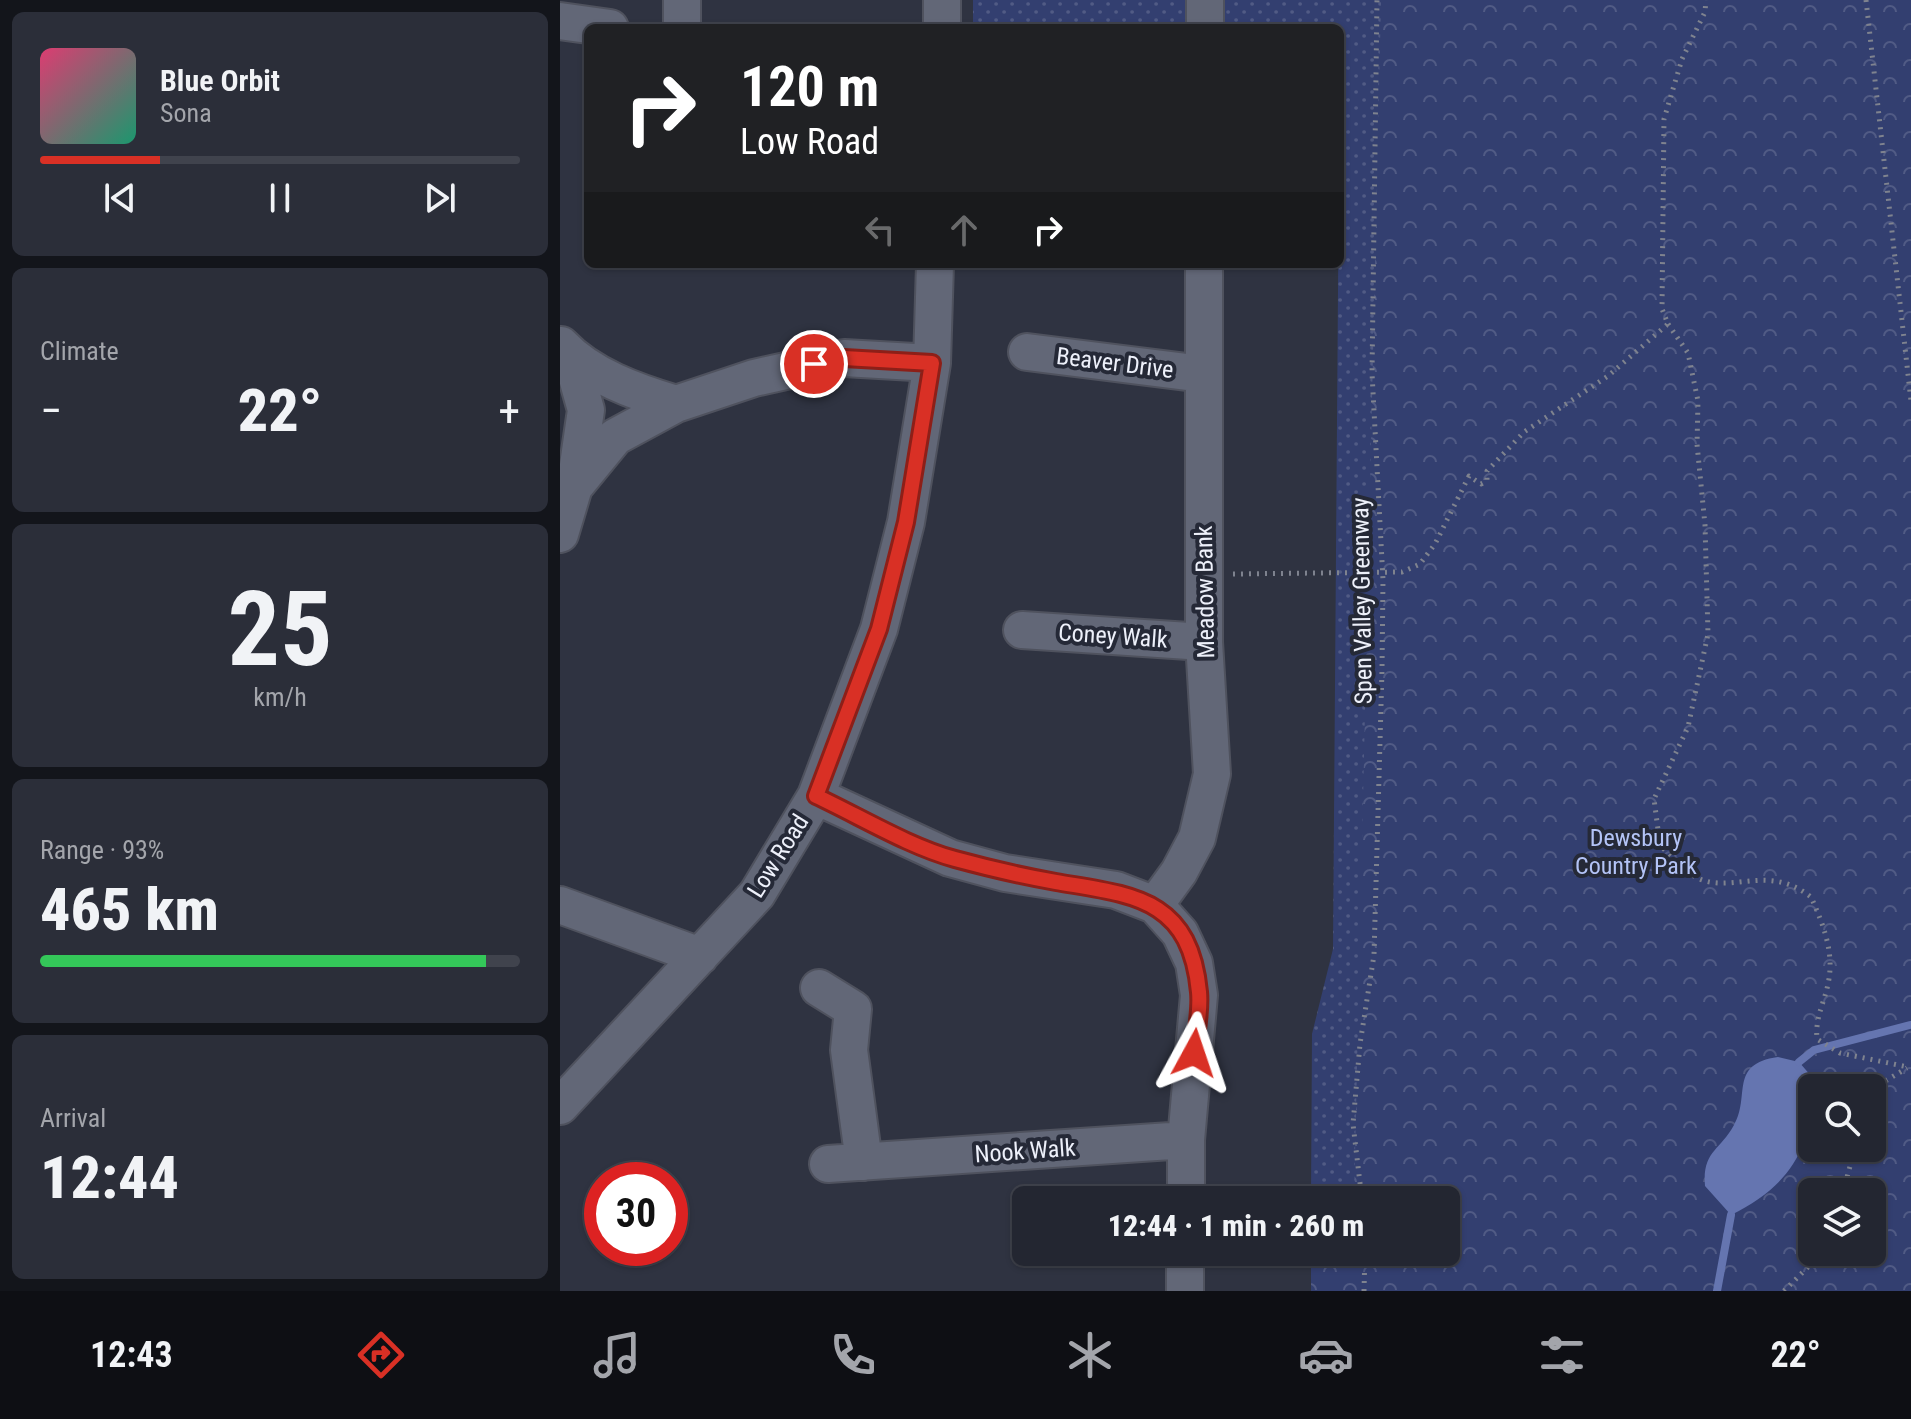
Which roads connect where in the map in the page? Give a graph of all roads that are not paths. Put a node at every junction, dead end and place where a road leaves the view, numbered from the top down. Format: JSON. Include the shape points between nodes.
{"nodes":[{"id":1,"x":682,"y":0,"type":"edge"},
{"id":2,"x":942,"y":0,"type":"edge"},
{"id":3,"x":1205,"y":0,"type":"edge"},
{"id":4,"x":560,"y":21,"type":"edge"},
{"id":5,"x":584,"y":24,"type":"edge"},
{"id":6,"x":682,"y":24,"type":"edge"},
{"id":7,"x":942,"y":24,"type":"edge"},
{"id":8,"x":1205,"y":24,"type":"edge"},
{"id":9,"x":935,"y":268,"type":"edge"},
{"id":10,"x":1204,"y":268,"type":"edge"},
{"id":11,"x":566,"y":350,"type":"edge"},
{"id":12,"x":1027,"y":352,"type":"dead end"},
{"id":13,"x":932,"y":363,"type":"junction"},
{"id":14,"x":1203,"y":374,"type":"junction"},
{"id":15,"x":676,"y":404,"type":"junction"},
{"id":16,"x":574,"y":487,"type":"junction"},
{"id":17,"x":560,"y":534,"type":"edge"},
{"id":18,"x":1022,"y":630,"type":"dead end"},
{"id":19,"x":1204,"y":642,"type":"junction"},
{"id":20,"x":816,"y":796,"type":"junction"},
{"id":21,"x":560,"y":905,"type":"edge"},
{"id":22,"x":1155,"y":905,"type":"junction"},
{"id":23,"x":700,"y":956,"type":"junction"},
{"id":24,"x":819,"y":988,"type":"dead end"},
{"id":25,"x":560,"y":1106,"type":"edge"},
{"id":26,"x":1186,"y":1140,"type":"junction"},
{"id":27,"x":864,"y":1162,"type":"junction"},
{"id":28,"x":828,"y":1164,"type":"dead end"},
{"id":29,"x":1186,"y":1186,"type":"edge"},
{"id":30,"x":1185,"y":1266,"type":"edge"},
{"id":31,"x":1185,"y":1291,"type":"edge"}],
"edges":[{"from":1,"to":6,"type":"street"},
{"from":2,"to":7,"type":"street"},
{"from":3,"to":8,"type":"street"},
{"from":4,"to":5,"type":"street"},
{"from":9,"to":13,"type":"street","name":"Low Road"},
{"from":10,"to":14,"type":"street","name":"Meadow Bank"},
{"from":11,"to":15,"type":"street","via":[[635,392]]},
{"from":11,"to":16,"type":"street","via":[[586,410]]},
{"from":12,"to":14,"type":"street","name":"Beaver Drive"},
{"from":13,"to":15,"type":"street","via":[[844,358],[754,378]]},
{"from":13,"to":20,"type":"street","name":"Low Road","via":[[906,522],[879,629]]},
{"from":14,"to":19,"type":"street","name":"Meadow Bank"},
{"from":15,"to":16,"type":"street","via":[[615,437]]},
{"from":16,"to":17,"type":"street"},
{"from":18,"to":19,"type":"street","name":"Coney Walk"},
{"from":19,"to":22,"type":"street","name":"Meadow Bank","via":[[1212,774],[1197,838]]},
{"from":20,"to":22,"type":"street","via":[[950,858],[1005,873],[1116,890]]},
{"from":20,"to":23,"type":"street","name":"Low Road","via":[[757,894]]},
{"from":21,"to":23,"type":"street"},
{"from":22,"to":26,"type":"street","via":[[1180,933],[1194,963],[1199,995]]},
{"from":23,"to":25,"type":"street","name":"Low Road"},
{"from":24,"to":27,"type":"street","via":[[853,1009],[849,1050]]},
{"from":26,"to":27,"type":"street","name":"Nook Walk"},
{"from":26,"to":29,"type":"street"},
{"from":27,"to":28,"type":"street","name":"Nook Walk"},
{"from":30,"to":31,"type":"street"}]}
